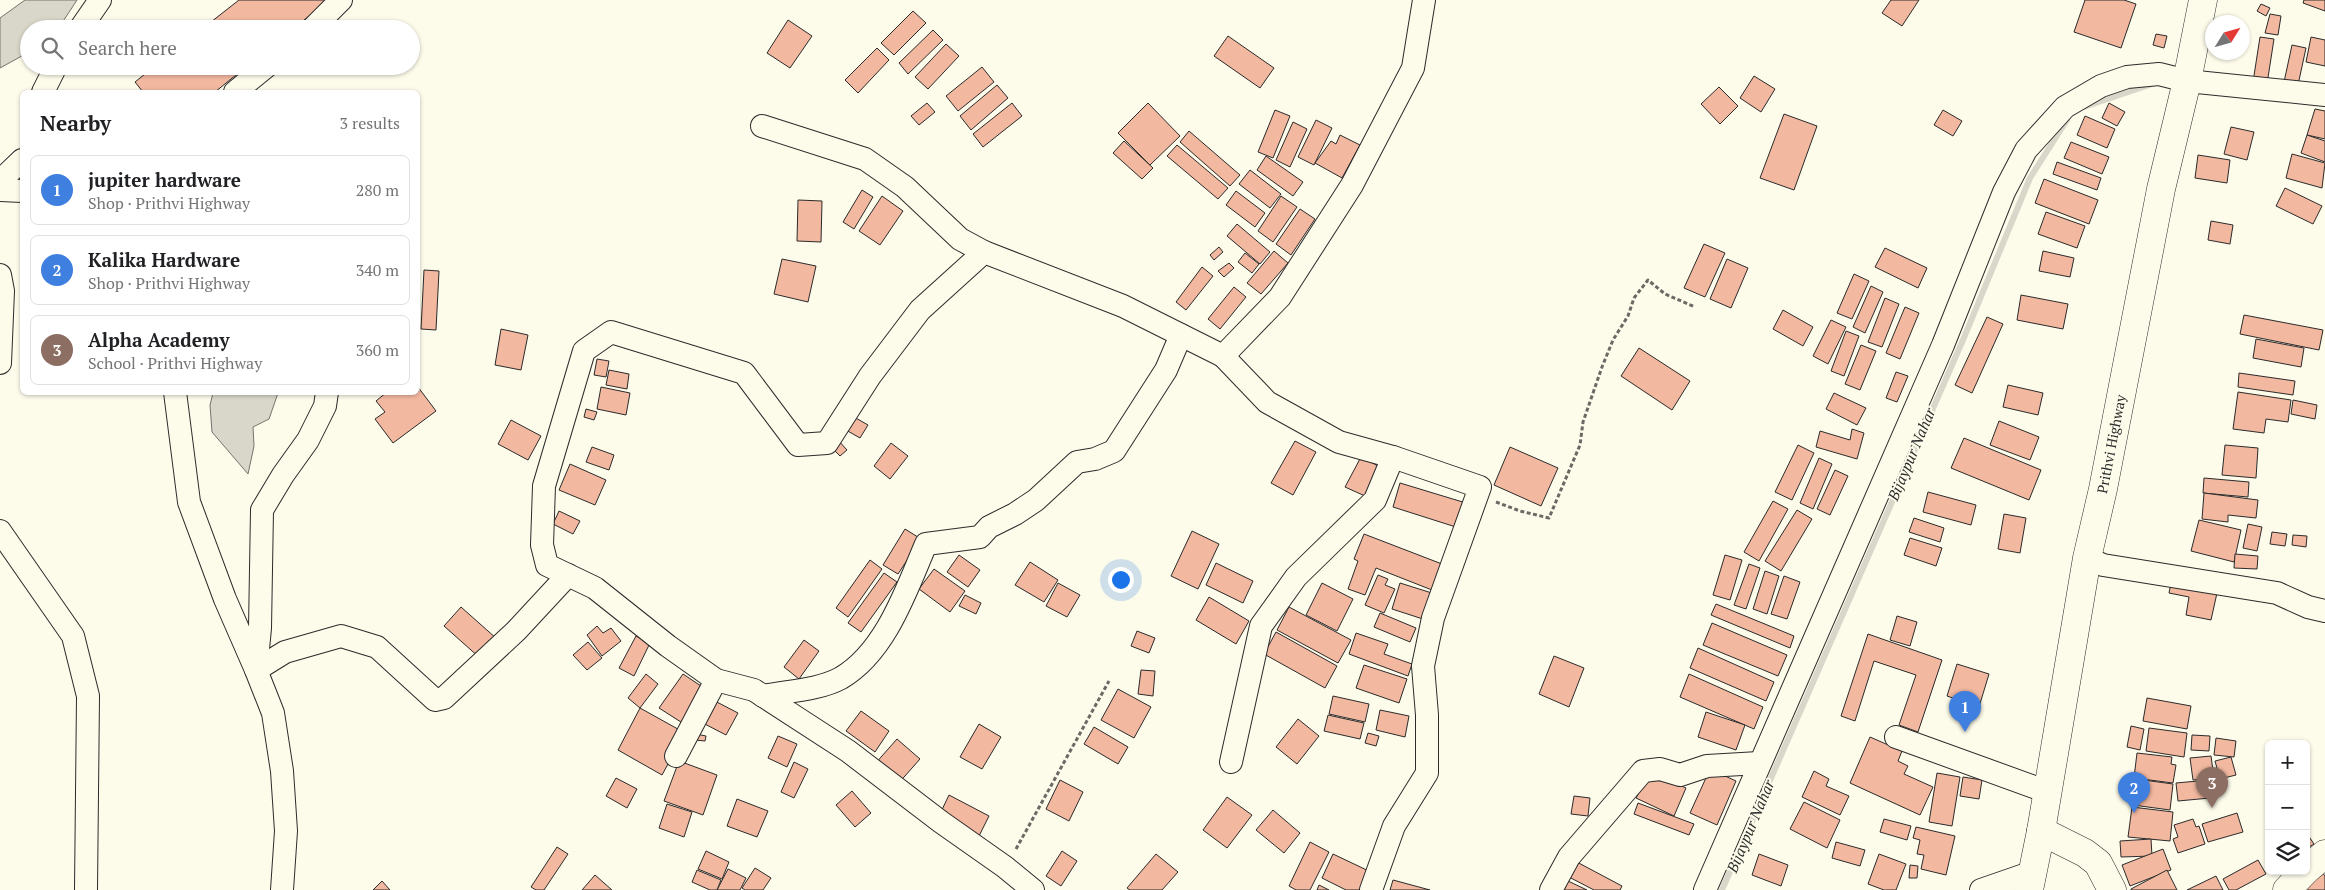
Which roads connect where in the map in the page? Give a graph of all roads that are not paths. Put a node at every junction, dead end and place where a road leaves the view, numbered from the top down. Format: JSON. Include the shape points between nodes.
{"nodes":[{"id":1,"x":100,"y":0,"type":"edge"},
{"id":2,"x":341,"y":0,"type":"edge"},
{"id":3,"x":1424,"y":0,"type":"edge"},
{"id":4,"x":2203,"y":0,"type":"edge"},
{"id":5,"x":86,"y":20,"type":"edge"},
{"id":6,"x":321,"y":20,"type":"edge"},
{"id":7,"x":52,"y":75,"type":"edge"},
{"id":8,"x":256,"y":75,"type":"edge"},
{"id":9,"x":2199,"y":82,"type":"junction"},
{"id":10,"x":44,"y":90,"type":"edge"},
{"id":11,"x":237,"y":90,"type":"edge"},
{"id":12,"x":2325,"y":95,"type":"edge"},
{"id":13,"x":762,"y":126,"type":"dead end"},
{"id":14,"x":20,"y":162,"type":"edge"},
{"id":15,"x":0,"y":181,"type":"edge"},
{"id":16,"x":0,"y":190,"type":"edge"},
{"id":17,"x":20,"y":191,"type":"edge"},
{"id":18,"x":984,"y":252,"type":"junction"},
{"id":19,"x":0,"y":275,"type":"edge"},
{"id":20,"x":1181,"y":335,"type":"junction"},
{"id":21,"x":1222,"y":356,"type":"junction"},
{"id":22,"x":0,"y":363,"type":"edge"},
{"id":23,"x":175,"y":395,"type":"edge"},
{"id":24,"x":327,"y":395,"type":"edge"},
{"id":25,"x":1393,"y":457,"type":"junction"},
{"id":26,"x":0,"y":531,"type":"edge"},
{"id":27,"x":2087,"y":558,"type":"junction"},
{"id":28,"x":568,"y":575,"type":"junction"},
{"id":29,"x":2325,"y":611,"type":"edge"},
{"id":30,"x":256,"y":670,"type":"junction"},
{"id":31,"x":716,"y":680,"type":"junction"},
{"id":32,"x":763,"y":696,"type":"junction"},
{"id":33,"x":1896,"y":737,"type":"dead end"},
{"id":34,"x":676,"y":756,"type":"dead end"},
{"id":35,"x":1231,"y":762,"type":"dead end"},
{"id":36,"x":1759,"y":763,"type":"junction"},
{"id":37,"x":2048,"y":792,"type":"junction"},
{"id":38,"x":2042,"y":831,"type":"junction"},
{"id":39,"x":2325,"y":854,"type":"edge"},
{"id":40,"x":2310,"y":867,"type":"edge"},
{"id":41,"x":2302,"y":875,"type":"edge"},
{"id":42,"x":2031,"y":881,"type":"edge"},
{"id":43,"x":86,"y":890,"type":"edge"},
{"id":44,"x":282,"y":890,"type":"edge"},
{"id":45,"x":1033,"y":890,"type":"edge"},
{"id":46,"x":1371,"y":890,"type":"edge"},
{"id":47,"x":1551,"y":890,"type":"edge"},
{"id":48,"x":1705,"y":890,"type":"edge"},
{"id":49,"x":1981,"y":890,"type":"edge"},
{"id":50,"x":2112,"y":890,"type":"edge"},
{"id":51,"x":2287,"y":890,"type":"edge"}],
"edges":[{"from":1,"to":5,"type":"street"},
{"from":2,"to":6,"type":"street"},
{"from":3,"to":21,"type":"street","via":[[1413,68],[1352,185],[1280,297]]},
{"from":4,"to":9,"type":"main road","name":"Prithvi Highway"},
{"from":7,"to":10,"type":"street"},
{"from":8,"to":11,"type":"street"},
{"from":9,"to":12,"type":"street"},
{"from":9,"to":27,"type":"main road","name":"Prithvi Highway","via":[[2161,189]]},
{"from":9,"to":36,"type":"street","via":[[2159,74],[2127,77],[2102,86],[2066,106],[2026,150],[2004,192],[1943,345]]},
{"from":13,"to":18,"type":"street","via":[[865,159],[905,187],[960,238]]},
{"from":14,"to":15,"type":"street"},
{"from":16,"to":17,"type":"street"},
{"from":18,"to":20,"type":"street","via":[[1123,306]]},
{"from":18,"to":28,"type":"street","via":[[920,310],[870,376],[827,443],[798,445],[744,373],[611,332],[584,351],[544,486],[542,545],[547,565]]},
{"from":19,"to":22,"type":"street","via":[[3,291]]},
{"from":20,"to":21,"type":"street"},
{"from":20,"to":32,"type":"street","via":[[1166,370],[1114,450],[1095,459],[1077,462],[1036,500],[989,528],[980,537],[926,544],[896,614],[860,663],[841,678]]},
{"from":21,"to":25,"type":"street","via":[[1267,402],[1339,442]]},
{"from":23,"to":30,"type":"street","via":[[189,502]]},
{"from":24,"to":30,"type":"street","via":[[325,406],[308,440],[282,475],[262,510]]},
{"from":25,"to":35,"type":"street","via":[[1375,500],[1296,577],[1261,626]]},
{"from":25,"to":46,"type":"street","via":[[1480,487],[1433,618],[1423,666],[1427,773],[1394,826]]},
{"from":26,"to":43,"type":"street","via":[[73,636],[88,696]]},
{"from":27,"to":29,"type":"street","via":[[2103,565],[2277,593]]},
{"from":27,"to":37,"type":"main road","name":"Prithvi Highway"},
{"from":28,"to":30,"type":"street","via":[[516,631],[444,698],[435,700],[377,647],[341,636],[285,652]]},
{"from":28,"to":31,"type":"street","via":[[595,588]]},
{"from":30,"to":44,"type":"street","via":[[273,713],[282,771],[286,830]]},
{"from":31,"to":32,"type":"street","via":[[754,690]]},
{"from":31,"to":34,"type":"street"},
{"from":32,"to":45,"type":"street","via":[[848,751]]},
{"from":33,"to":37,"type":"street"},
{"from":36,"to":47,"type":"street","via":[[1706,766],[1680,775],[1660,769],[1643,771],[1569,857]]},
{"from":36,"to":48,"type":"street"},
{"from":37,"to":38,"type":"main road","name":"Prithvi Highway"},
{"from":38,"to":42,"type":"main road","name":"Prithvi Highway"},
{"from":38,"to":50,"type":"main road","via":[[2098,863]]},
{"from":39,"to":40,"type":"main road"},
{"from":41,"to":51,"type":"main road"},
{"from":42,"to":49,"type":"street"}]}
